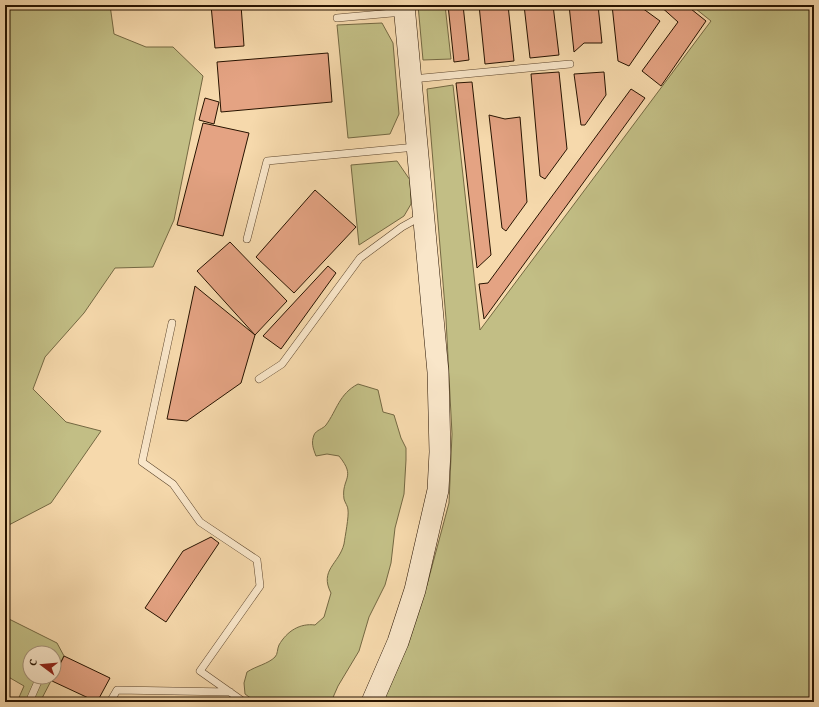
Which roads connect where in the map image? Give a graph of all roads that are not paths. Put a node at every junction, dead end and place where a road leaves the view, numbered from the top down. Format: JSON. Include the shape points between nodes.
{"nodes":[{"id":1,"x":405,"y":8,"type":"edge"},
{"id":2,"x":337,"y":18,"type":"dead end"},
{"id":3,"x":570,"y":64,"type":"dead end"},
{"id":4,"x":412,"y":79,"type":"junction"},
{"id":5,"x":418,"y":146,"type":"junction"},
{"id":6,"x":424,"y":215,"type":"junction"},
{"id":7,"x":247,"y":239,"type":"dead end"},
{"id":8,"x":172,"y":323,"type":"dead end"},
{"id":9,"x":259,"y":379,"type":"dead end"},
{"id":10,"x":36,"y":685,"type":"edge"},
{"id":11,"x":230,"y":692,"type":"junction"},
{"id":12,"x":29,"y":702,"type":"edge"},
{"id":13,"x":110,"y":702,"type":"edge"},
{"id":14,"x":244,"y":702,"type":"edge"},
{"id":15,"x":372,"y":702,"type":"edge"}],
"edges":[{"from":1,"to":2,"type":"lane"},
{"from":1,"to":4,"type":"street"},
{"from":3,"to":4,"type":"lane"},
{"from":4,"to":5,"type":"street"},
{"from":5,"to":6,"type":"street"},
{"from":5,"to":7,"type":"lane","via":[[266,161]]},
{"from":6,"to":9,"type":"lane","via":[[402,227],[360,258],[282,364]]},
{"from":6,"to":15,"type":"street","via":[[438,372],[438,490],[415,590],[398,642]]},
{"from":8,"to":11,"type":"lane","via":[[142,462],[173,484],[200,522],[257,560],[260,586],[200,671]]},
{"from":10,"to":12,"type":"lane"},
{"from":11,"to":13,"type":"lane","via":[[117,690]]},
{"from":11,"to":14,"type":"lane"}]}
